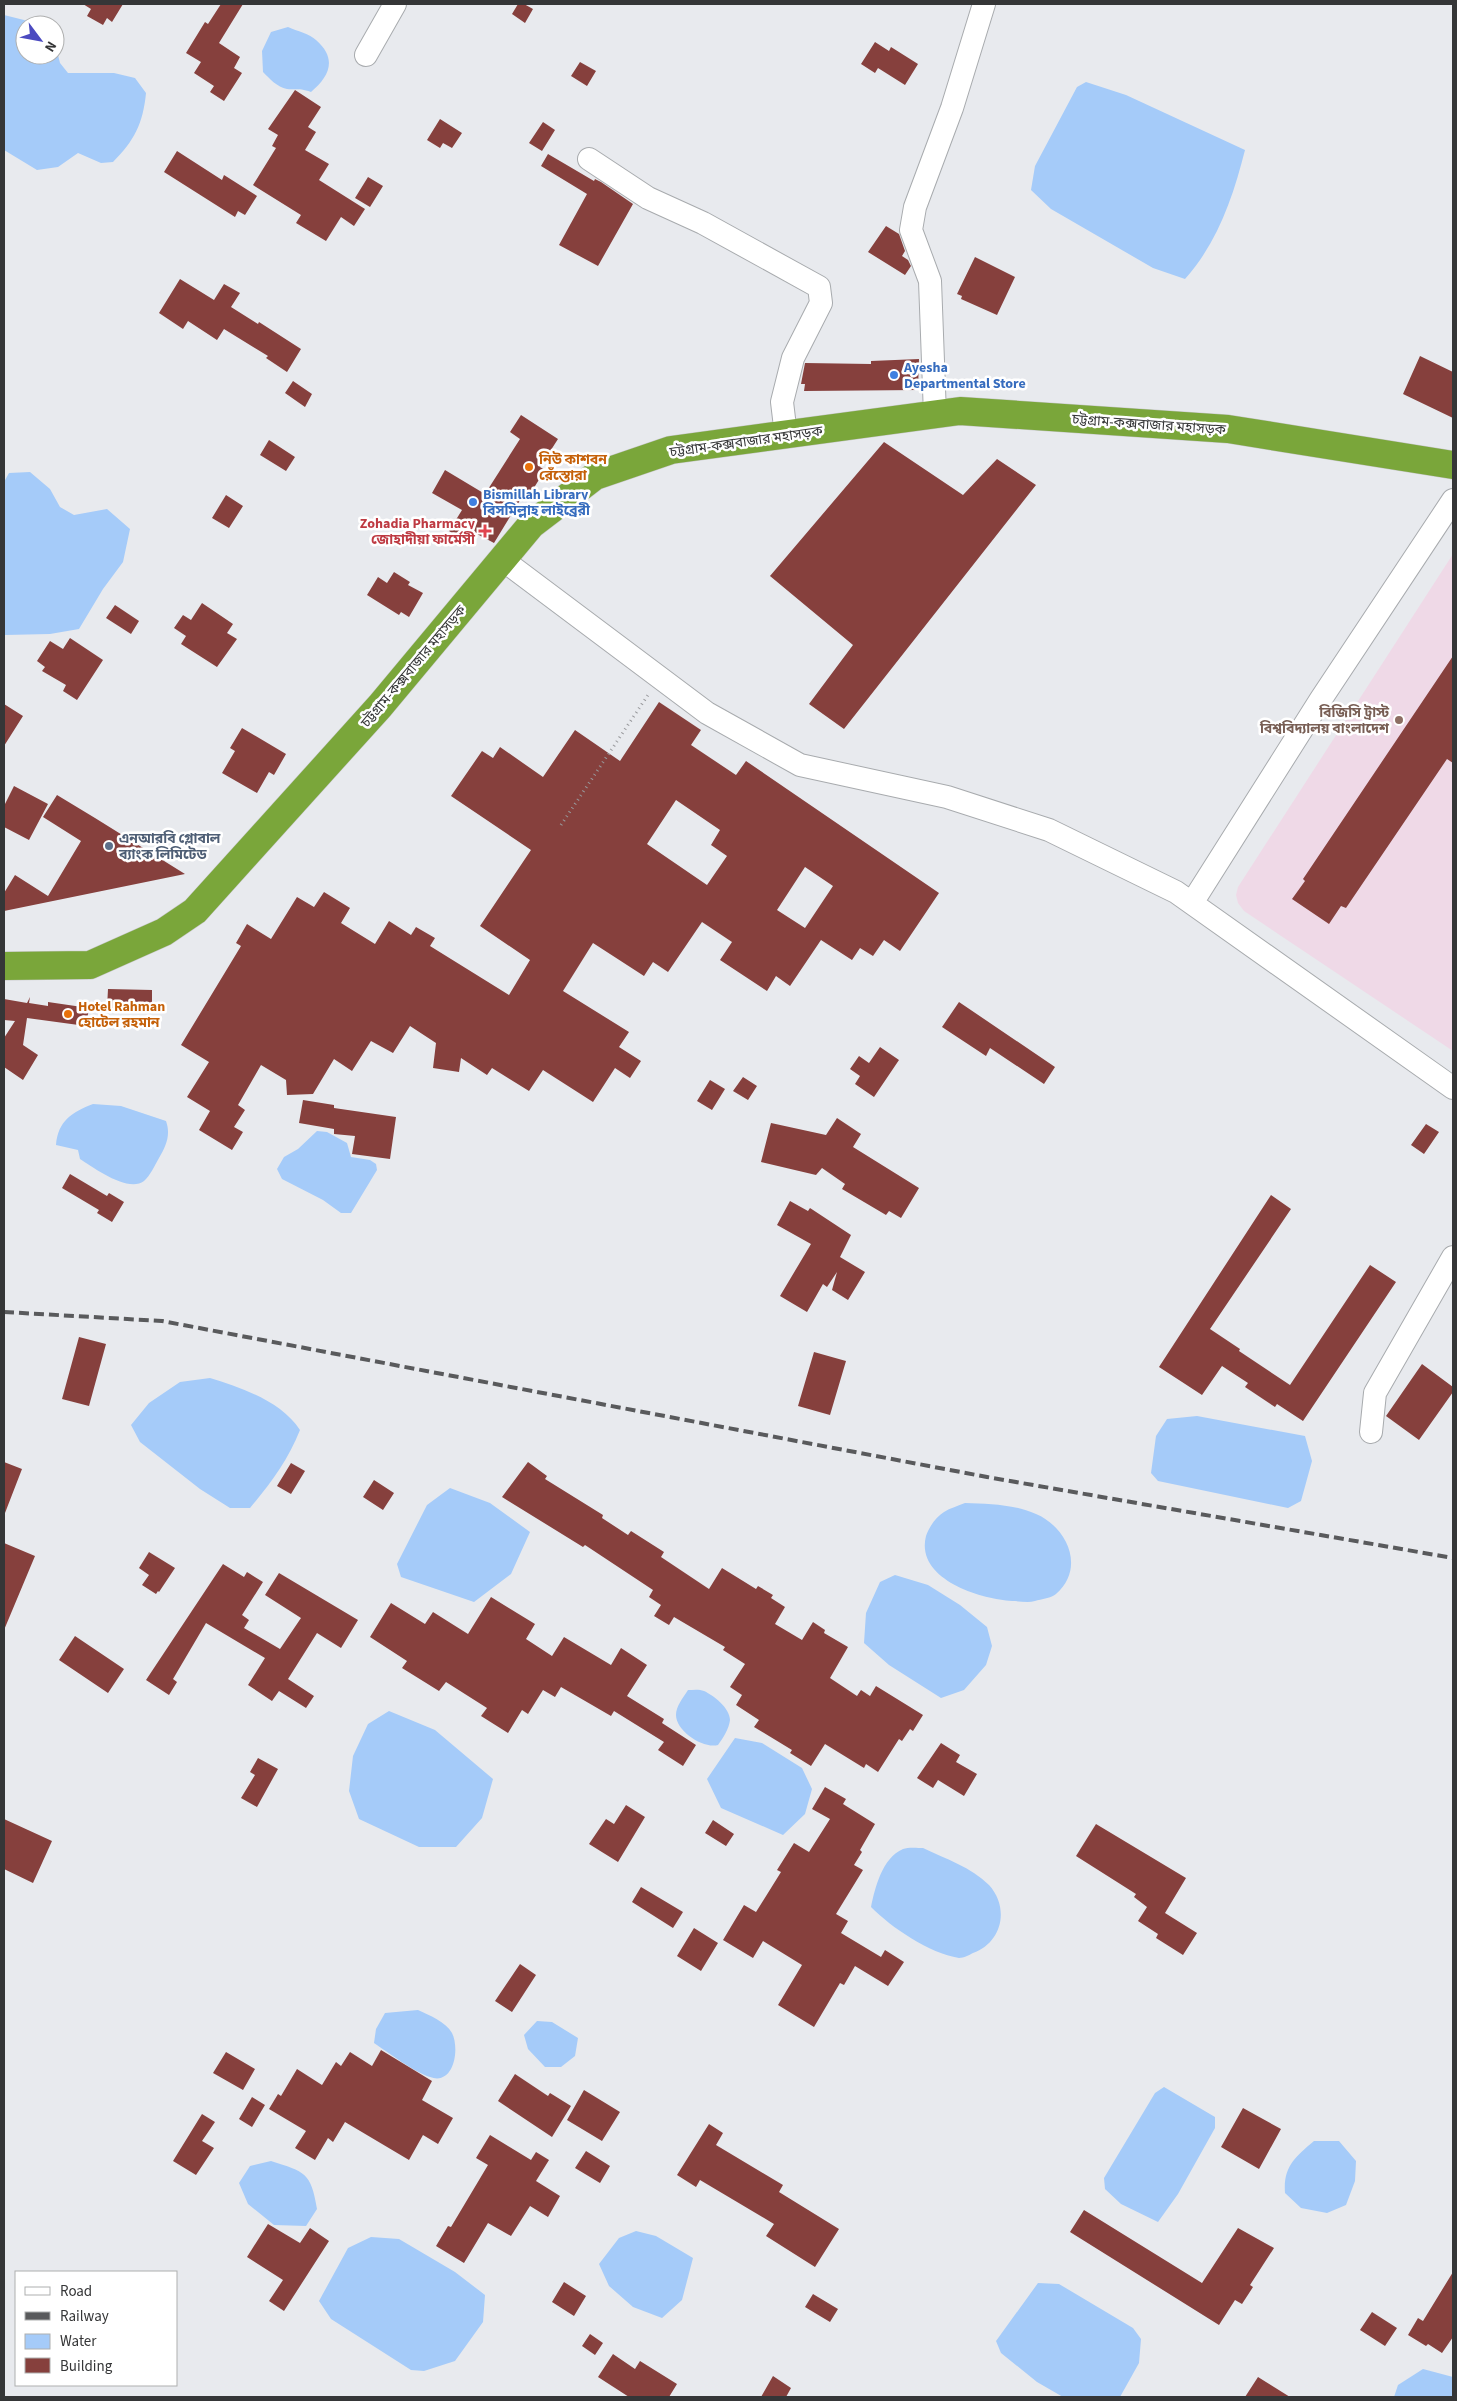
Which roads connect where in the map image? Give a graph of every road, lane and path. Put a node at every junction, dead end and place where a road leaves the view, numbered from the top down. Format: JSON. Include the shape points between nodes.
{"nodes":[{"id":1,"x":395,"y":4,"type":"edge"},
{"id":2,"x":984,"y":4,"type":"edge"},
{"id":3,"x":366,"y":55,"type":"dead end"},
{"id":4,"x":589,"y":159,"type":"dead end"},
{"id":5,"x":935,"y":415,"type":"junction"},
{"id":6,"x":786,"y":434,"type":"junction"},
{"id":7,"x":1453,"y":465,"type":"edge"},
{"id":8,"x":1453,"y":500,"type":"edge"},
{"id":9,"x":503,"y":560,"type":"junction"},
{"id":10,"x":660,"y":678,"type":"junction"},
{"id":11,"x":561,"y":825,"type":"dead end"},
{"id":12,"x":1192,"y":903,"type":"junction"},
{"id":13,"x":4,"y":966,"type":"edge"},
{"id":14,"x":1453,"y":1088,"type":"edge"},
{"id":15,"x":1453,"y":1257,"type":"edge"},
{"id":16,"x":1371,"y":1432,"type":"dead end"}],
"edges":[{"from":1,"to":3,"type":"street"},
{"from":2,"to":5,"type":"street","via":[[952,108],[915,207],[911,230],[930,282]]},
{"from":4,"to":6,"type":"street","via":[[648,198],[703,223],[819,287],[821,303],[793,358],[782,402]]},
{"from":5,"to":6,"type":"highway","name":"চট্টগ্রাম-কক্সবাজার মহাসড়ক"},
{"from":5,"to":7,"type":"highway","name":"চট্টগ্রাম-কক্সবাজার মহাসড়ক","via":[[960,412],[1228,429]]},
{"from":6,"to":9,"type":"highway","name":"চট্টগ্রাম-কক্সবাজার মহাসড়ক","via":[[671,450],[595,476],[531,525]]},
{"from":8,"to":12,"type":"street","via":[[1321,699]]},
{"from":9,"to":10,"type":"street"},
{"from":9,"to":13,"type":"highway","name":"চট্টগ্রাম-কক্সবাজার মহাসড়ক","via":[[380,706],[195,911],[164,932],[90,965]]},
{"from":10,"to":11,"type":"path"},
{"from":10,"to":12,"type":"street","via":[[707,713],[800,766],[947,797],[1049,830],[1176,892]]},
{"from":12,"to":14,"type":"street"},
{"from":15,"to":16,"type":"street","via":[[1375,1393]]}]}
